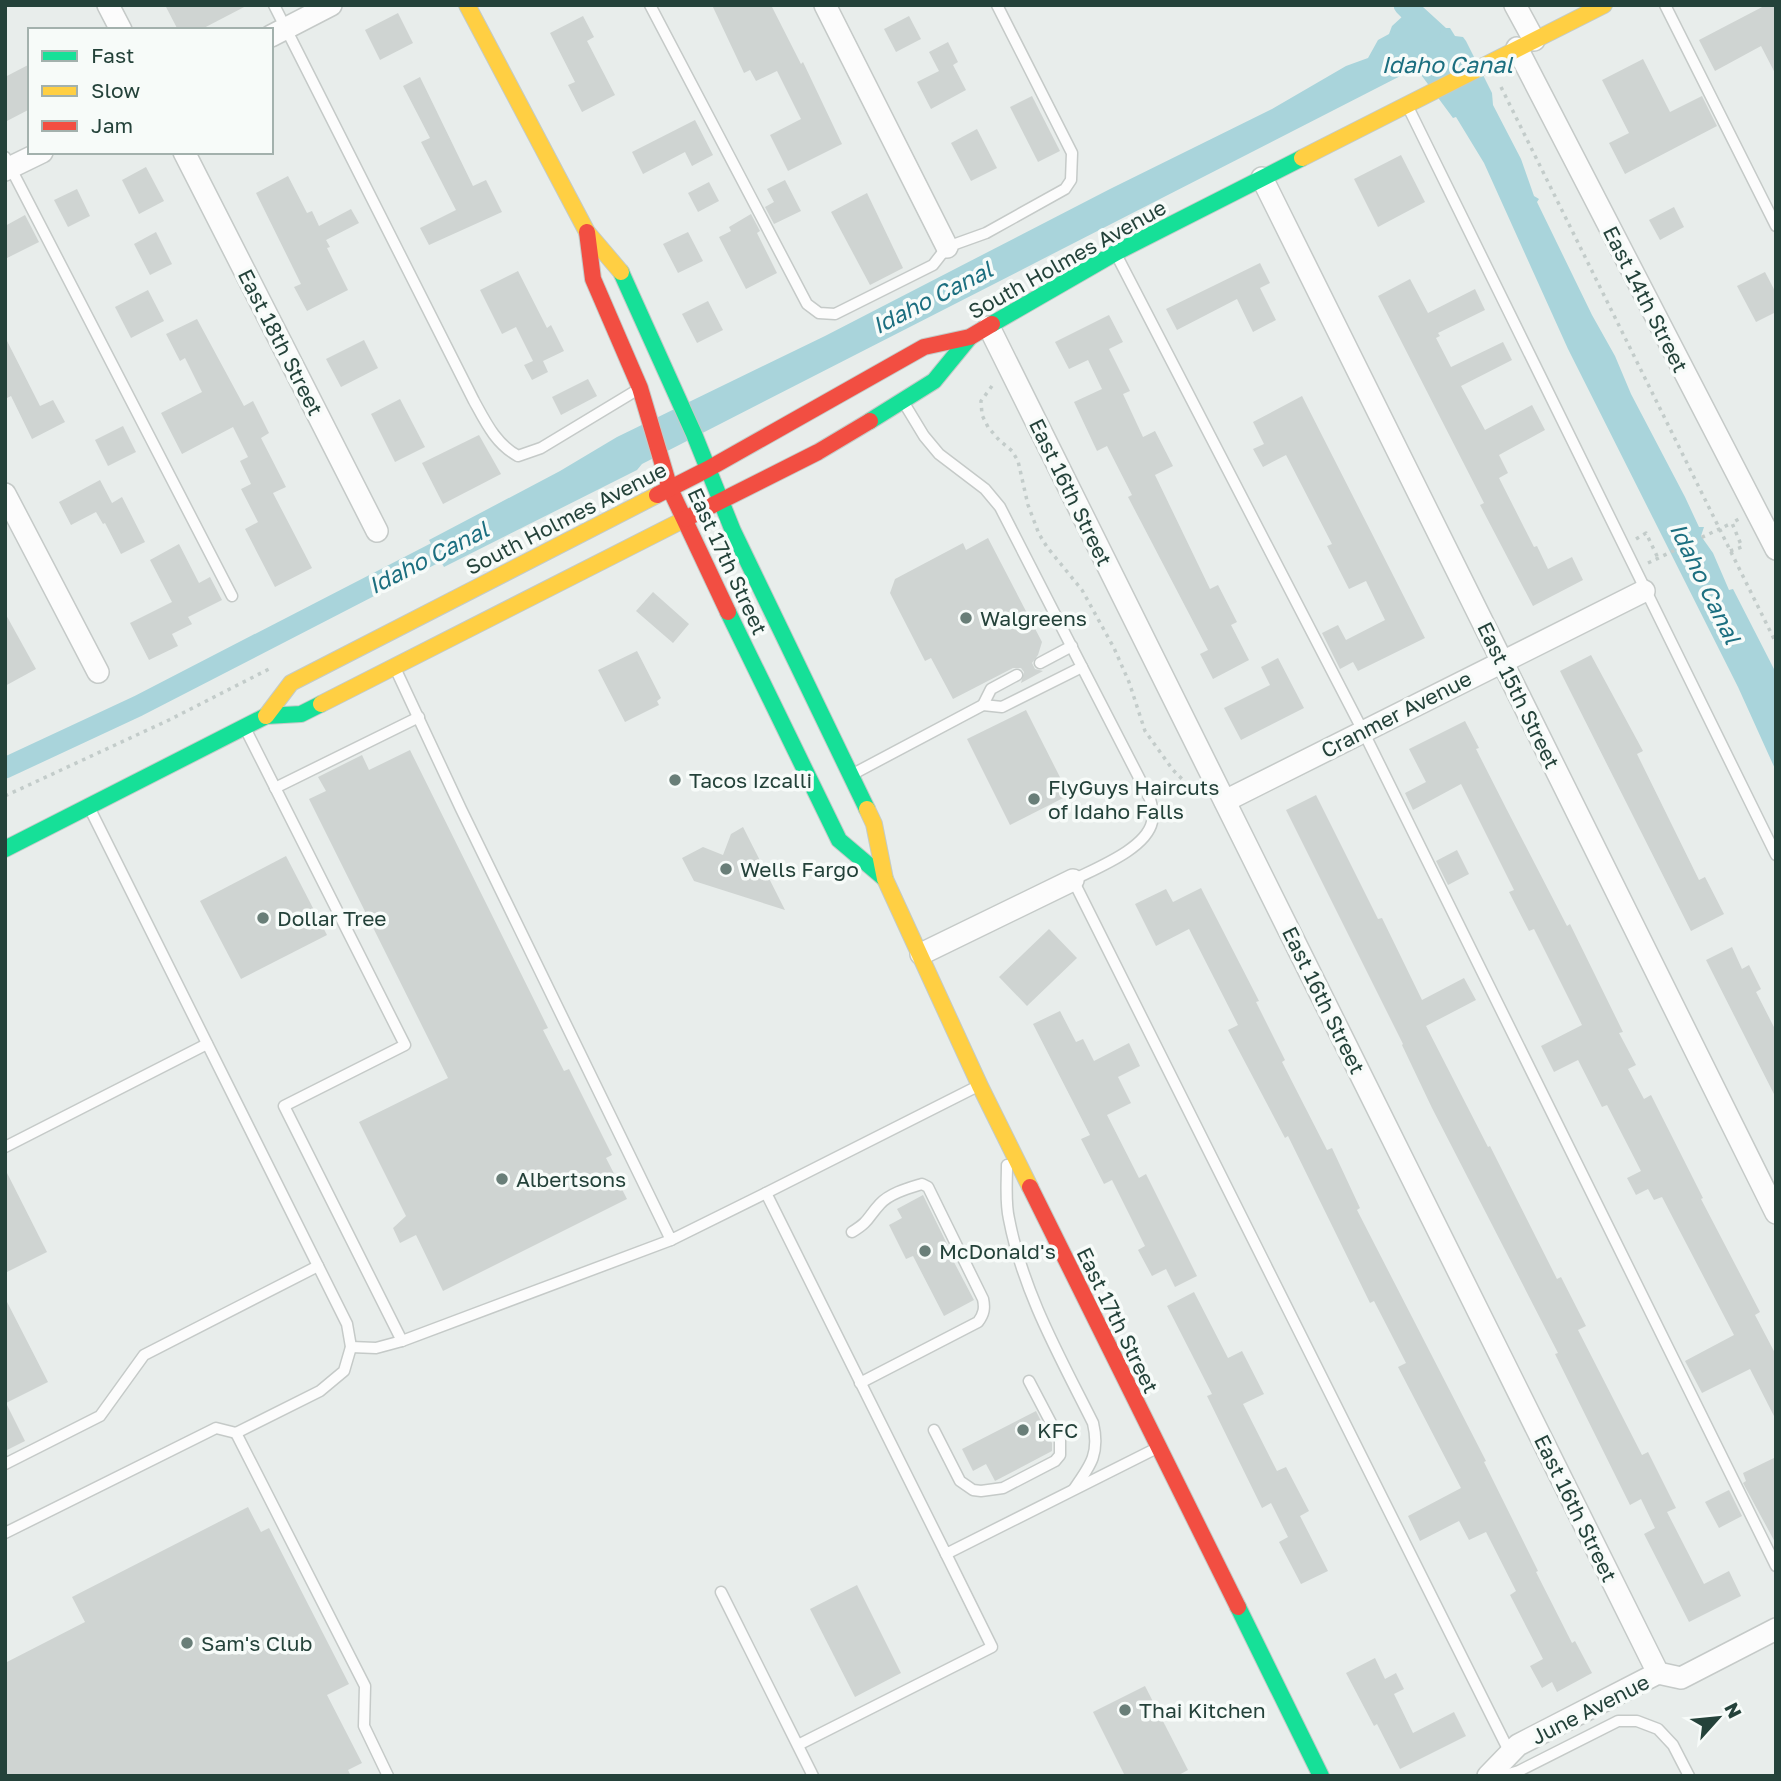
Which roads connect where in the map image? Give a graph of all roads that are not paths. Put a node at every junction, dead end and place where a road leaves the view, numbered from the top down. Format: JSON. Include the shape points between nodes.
{"nodes":[{"id":1,"x":108,"y":5,"type":"edge"},
{"id":2,"x":274,"y":5,"type":"edge"},
{"id":3,"x":331,"y":5,"type":"edge"},
{"id":4,"x":467,"y":5,"type":"edge"},
{"id":5,"x":650,"y":5,"type":"edge"},
{"id":6,"x":825,"y":5,"type":"edge"},
{"id":7,"x":997,"y":5,"type":"edge"},
{"id":8,"x":1515,"y":5,"type":"edge"},
{"id":9,"x":1604,"y":5,"type":"edge"},
{"id":10,"x":1665,"y":5,"type":"edge"},
{"id":11,"x":120,"y":28,"type":"edge"},
{"id":12,"x":279,"y":32,"type":"edge"},
{"id":13,"x":1525,"y":44,"type":"junction"},
{"id":14,"x":1407,"y":104,"type":"junction"},
{"id":15,"x":37,"y":154,"type":"edge"},
{"id":16,"x":185,"y":154,"type":"edge"},
{"id":17,"x":7,"y":165,"type":"edge"},
{"id":18,"x":1262,"y":178,"type":"junction"},
{"id":19,"x":1776,"y":226,"type":"edge"},
{"id":20,"x":587,"y":232,"type":"junction"},
{"id":21,"x":947,"y":247,"type":"junction"},
{"id":22,"x":1116,"y":253,"type":"junction"},
{"id":23,"x":980,"y":332,"type":"junction"},
{"id":24,"x":640,"y":388,"type":"junction"},
{"id":25,"x":904,"y":402,"type":"junction"},
{"id":26,"x":708,"y":469,"type":"junction"},
{"id":27,"x":670,"y":489,"type":"junction"},
{"id":28,"x":5,"y":494,"type":"edge"},
{"id":29,"x":721,"y":502,"type":"junction"},
{"id":30,"x":684,"y":522,"type":"junction"},
{"id":31,"x":1771,"y":527,"type":"edge"},
{"id":32,"x":377,"y":531,"type":"dead end"},
{"id":33,"x":1776,"y":549,"type":"edge"},
{"id":34,"x":1644,"y":591,"type":"junction"},
{"id":35,"x":232,"y":596,"type":"dead end"},
{"id":36,"x":1072,"y":646,"type":"junction"},
{"id":37,"x":1502,"y":660,"type":"junction"},
{"id":38,"x":1040,"y":663,"type":"dead end"},
{"id":39,"x":395,"y":667,"type":"junction"},
{"id":40,"x":1082,"y":667,"type":"junction"},
{"id":41,"x":98,"y":673,"type":"dead end"},
{"id":42,"x":1017,"y":675,"type":"dead end"},
{"id":43,"x":983,"y":705,"type":"junction"},
{"id":44,"x":266,"y":716,"type":"junction"},
{"id":45,"x":419,"y":717,"type":"junction"},
{"id":46,"x":245,"y":727,"type":"junction"},
{"id":47,"x":1363,"y":731,"type":"junction"},
{"id":48,"x":850,"y":775,"type":"junction"},
{"id":49,"x":275,"y":788,"type":"junction"},
{"id":50,"x":1225,"y":802,"type":"junction"},
{"id":51,"x":89,"y":807,"type":"junction"},
{"id":52,"x":5,"y":849,"type":"edge"},
{"id":53,"x":1776,"y":855,"type":"edge"},
{"id":54,"x":885,"y":879,"type":"junction"},
{"id":55,"x":1073,"y":880,"type":"junction"},
{"id":56,"x":921,"y":954,"type":"junction"},
{"id":57,"x":206,"y":1044,"type":"junction"},
{"id":58,"x":980,"y":1086,"type":"junction"},
{"id":59,"x":1006,"y":1142,"type":"junction"},
{"id":60,"x":5,"y":1147,"type":"edge"},
{"id":61,"x":766,"y":1193,"type":"junction"},
{"id":62,"x":1776,"y":1213,"type":"edge"},
{"id":63,"x":852,"y":1232,"type":"dead end"},
{"id":64,"x":671,"y":1240,"type":"junction"},
{"id":65,"x":318,"y":1266,"type":"junction"},
{"id":66,"x":402,"y":1341,"type":"junction"},
{"id":67,"x":351,"y":1347,"type":"junction"},
{"id":68,"x":1029,"y":1381,"type":"dead end"},
{"id":69,"x":860,"y":1383,"type":"junction"},
{"id":70,"x":934,"y":1430,"type":"dead end"},
{"id":71,"x":236,"y":1433,"type":"junction"},
{"id":72,"x":1158,"y":1448,"type":"junction"},
{"id":73,"x":5,"y":1464,"type":"edge"},
{"id":74,"x":1074,"y":1490,"type":"junction"},
{"id":75,"x":5,"y":1533,"type":"edge"},
{"id":76,"x":946,"y":1554,"type":"junction"},
{"id":77,"x":1776,"y":1566,"type":"edge"},
{"id":78,"x":721,"y":1592,"type":"dead end"},
{"id":79,"x":1776,"y":1629,"type":"edge"},
{"id":80,"x":1658,"y":1673,"type":"junction"},
{"id":81,"x":798,"y":1745,"type":"junction"},
{"id":82,"x":1510,"y":1753,"type":"junction"},
{"id":83,"x":388,"y":1776,"type":"edge"},
{"id":84,"x":813,"y":1776,"type":"edge"},
{"id":85,"x":1321,"y":1776,"type":"edge"},
{"id":86,"x":1488,"y":1776,"type":"edge"},
{"id":87,"x":1502,"y":1776,"type":"edge"},
{"id":88,"x":1689,"y":1776,"type":"edge"}],
"edges":[{"from":1,"to":11,"type":"street"},
{"from":2,"to":12,"type":"lane"},
{"from":3,"to":12,"type":"street"},
{"from":4,"to":20,"type":"main road","name":"East 17th Street"},
{"from":5,"to":21,"type":"lane","via":[[807,304],[819,313],[835,314],[933,265]]},
{"from":6,"to":21,"type":"street"},
{"from":7,"to":21,"type":"lane","via":[[1072,153],[1072,180],[986,233]]},
{"from":8,"to":13,"type":"street","name":"East 14th Street"},
{"from":9,"to":13,"type":"main road","name":"South Holmes Avenue"},
{"from":10,"to":19,"type":"lane"},
{"from":12,"to":24,"type":"lane","via":[[489,430],[506,449],[518,456],[541,448]]},
{"from":13,"to":14,"type":"main road","name":"South Holmes Avenue"},
{"from":13,"to":31,"type":"street","name":"East 14th Street"},
{"from":14,"to":18,"type":"main road","name":"South Holmes Avenue"},
{"from":14,"to":34,"type":"lane"},
{"from":15,"to":17,"type":"street"},
{"from":16,"to":32,"type":"street","name":"East 18th Street"},
{"from":17,"to":35,"type":"lane"},
{"from":18,"to":22,"type":"main road","name":"South Holmes Avenue"},
{"from":18,"to":37,"type":"street","name":"East 15th Street"},
{"from":20,"to":24,"type":"main road","name":"East 17th Street","via":[[593,279]]},
{"from":20,"to":26,"type":"main road","name":"East 17th Street","via":[[619,267]]},
{"from":22,"to":23,"type":"main road","name":"South Holmes Avenue"},
{"from":22,"to":47,"type":"lane"},
{"from":23,"to":25,"type":"main road","name":"South Holmes Avenue","via":[[942,373]]},
{"from":23,"to":26,"type":"main road","name":"South Holmes Avenue","via":[[924,347]]},
{"from":23,"to":50,"type":"street","name":"East 16th Street"},
{"from":24,"to":27,"type":"main road","name":"East 17th Street"},
{"from":25,"to":29,"type":"main road","name":"South Holmes Avenue"},
{"from":25,"to":36,"type":"lane","via":[[939,454],[985,489],[1000,507]]},
{"from":26,"to":27,"type":"main road","name":"South Holmes Avenue"},
{"from":26,"to":29,"type":"main road","name":"East 17th Street"},
{"from":27,"to":30,"type":"main road","name":"East 17th Street"},
{"from":27,"to":44,"type":"main road","name":"South Holmes Avenue","via":[[291,682]]},
{"from":28,"to":41,"type":"street"},
{"from":29,"to":30,"type":"main road","name":"South Holmes Avenue"},
{"from":29,"to":48,"type":"main road","name":"East 17th Street"},
{"from":30,"to":39,"type":"main road","name":"South Holmes Avenue"},
{"from":30,"to":54,"type":"main road","name":"East 17th Street","via":[[839,839]]},
{"from":31,"to":33,"type":"street","name":"East 14th Street"},
{"from":34,"to":37,"type":"street","name":"Cranmer Avenue"},
{"from":34,"to":53,"type":"lane"},
{"from":36,"to":38,"type":"lane"},
{"from":36,"to":40,"type":"lane"},
{"from":37,"to":47,"type":"street","name":"Cranmer Avenue"},
{"from":37,"to":62,"type":"street","name":"East 15th Street"},
{"from":39,"to":44,"type":"main road","name":"South Holmes Avenue","via":[[301,714]]},
{"from":39,"to":45,"type":"lane"},
{"from":40,"to":43,"type":"lane","via":[[1002,707]]},
{"from":40,"to":55,"type":"lane","via":[[1150,799],[1153,821],[1138,844]]},
{"from":42,"to":43,"type":"lane","via":[[991,689]]},
{"from":43,"to":48,"type":"lane"},
{"from":44,"to":46,"type":"main road","name":"South Holmes Avenue"},
{"from":45,"to":49,"type":"lane"},
{"from":45,"to":64,"type":"lane"},
{"from":46,"to":49,"type":"lane"},
{"from":46,"to":51,"type":"main road","name":"South Holmes Avenue"},
{"from":47,"to":50,"type":"street","name":"Cranmer Avenue"},
{"from":47,"to":77,"type":"lane"},
{"from":48,"to":54,"type":"main road","name":"East 17th Street","via":[[874,824]]},
{"from":49,"to":66,"type":"lane","via":[[405,1045],[284,1106]]},
{"from":50,"to":80,"type":"street","name":"East 16th Street"},
{"from":51,"to":52,"type":"main road","name":"South Holmes Avenue"},
{"from":51,"to":57,"type":"lane"},
{"from":54,"to":56,"type":"main road","name":"East 17th Street"},
{"from":55,"to":56,"type":"street"},
{"from":55,"to":82,"type":"lane"},
{"from":56,"to":58,"type":"main road","name":"East 17th Street"},
{"from":57,"to":60,"type":"lane"},
{"from":57,"to":65,"type":"lane"},
{"from":58,"to":59,"type":"main road","name":"East 17th Street"},
{"from":58,"to":61,"type":"lane"},
{"from":59,"to":72,"type":"main road","name":"East 17th Street"},
{"from":59,"to":74,"type":"lane","via":[[1008,1217],[1023,1271],[1097,1439],[1094,1457]]},
{"from":61,"to":64,"type":"lane"},
{"from":61,"to":69,"type":"lane"},
{"from":63,"to":69,"type":"lane","via":[[868,1222],[882,1202],[907,1188],[928,1187],[984,1307],[978,1322]]},
{"from":64,"to":66,"type":"lane"},
{"from":65,"to":67,"type":"lane","via":[[347,1324]]},
{"from":65,"to":73,"type":"lane","via":[[144,1355],[100,1416]]},
{"from":66,"to":67,"type":"lane","via":[[376,1349]]},
{"from":67,"to":71,"type":"lane","via":[[344,1371],[320,1391]]},
{"from":68,"to":70,"type":"lane","via":[[1060,1440],[1060,1455],[1003,1488],[973,1490],[960,1482]]},
{"from":69,"to":76,"type":"lane"},
{"from":71,"to":75,"type":"lane","via":[[216,1428]]},
{"from":71,"to":83,"type":"lane","via":[[365,1686],[364,1726]]},
{"from":72,"to":74,"type":"lane"},
{"from":72,"to":85,"type":"main road","name":"East 17th Street"},
{"from":74,"to":76,"type":"lane"},
{"from":76,"to":81,"type":"lane","via":[[992,1647]]},
{"from":78,"to":81,"type":"lane"},
{"from":79,"to":80,"type":"street","name":"June Avenue","via":[[1681,1678]]},
{"from":80,"to":82,"type":"street","name":"June Avenue"},
{"from":81,"to":84,"type":"lane"},
{"from":82,"to":86,"type":"street","name":"June Avenue"},
{"from":87,"to":88,"type":"lane","via":[[1618,1721],[1637,1721],[1658,1729],[1673,1745]]}]}
